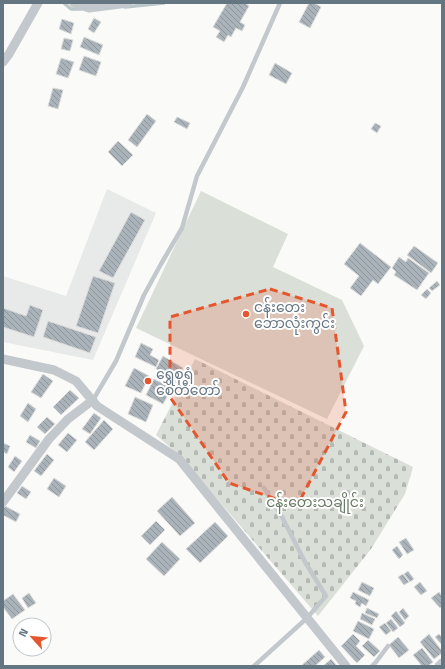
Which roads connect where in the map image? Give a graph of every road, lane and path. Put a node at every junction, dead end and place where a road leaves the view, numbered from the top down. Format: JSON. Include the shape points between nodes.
{"nodes":[{"id":1,"x":38,"y":3,"type":"edge"},
{"id":2,"x":74,"y":3,"type":"edge"},
{"id":3,"x":128,"y":3,"type":"edge"},
{"id":4,"x":280,"y":3,"type":"edge"},
{"id":5,"x":3,"y":62,"type":"edge"},
{"id":6,"x":3,"y":358,"type":"edge"},
{"id":7,"x":93,"y":400,"type":"junction"},
{"id":8,"x":264,"y":488,"type":"dead end"},
{"id":9,"x":3,"y":502,"type":"edge"},
{"id":10,"x":307,"y":618,"type":"junction"},
{"id":11,"x":388,"y":646,"type":"dead end"},
{"id":12,"x":442,"y":663,"type":"edge"},
{"id":13,"x":254,"y":666,"type":"edge"},
{"id":14,"x":346,"y":666,"type":"edge"},
{"id":15,"x":372,"y":666,"type":"edge"},
{"id":16,"x":439,"y":666,"type":"edge"}],
"edges":[{"from":1,"to":5,"type":"street"},
{"from":2,"to":3,"type":"street","via":[[89,8]]},
{"from":4,"to":7,"type":"lane","via":[[243,87],[197,176],[182,228],[144,295],[116,361]]},
{"from":6,"to":7,"type":"street","via":[[54,370],[76,381]]},
{"from":7,"to":9,"type":"street","via":[[68,419],[49,440]]},
{"from":7,"to":10,"type":"street","via":[[97,406],[179,459]]},
{"from":8,"to":10,"type":"lane","via":[[326,596]]},
{"from":10,"to":13,"type":"lane"},
{"from":10,"to":14,"type":"street"},
{"from":11,"to":15,"type":"lane"},
{"from":12,"to":16,"type":"street"}]}
